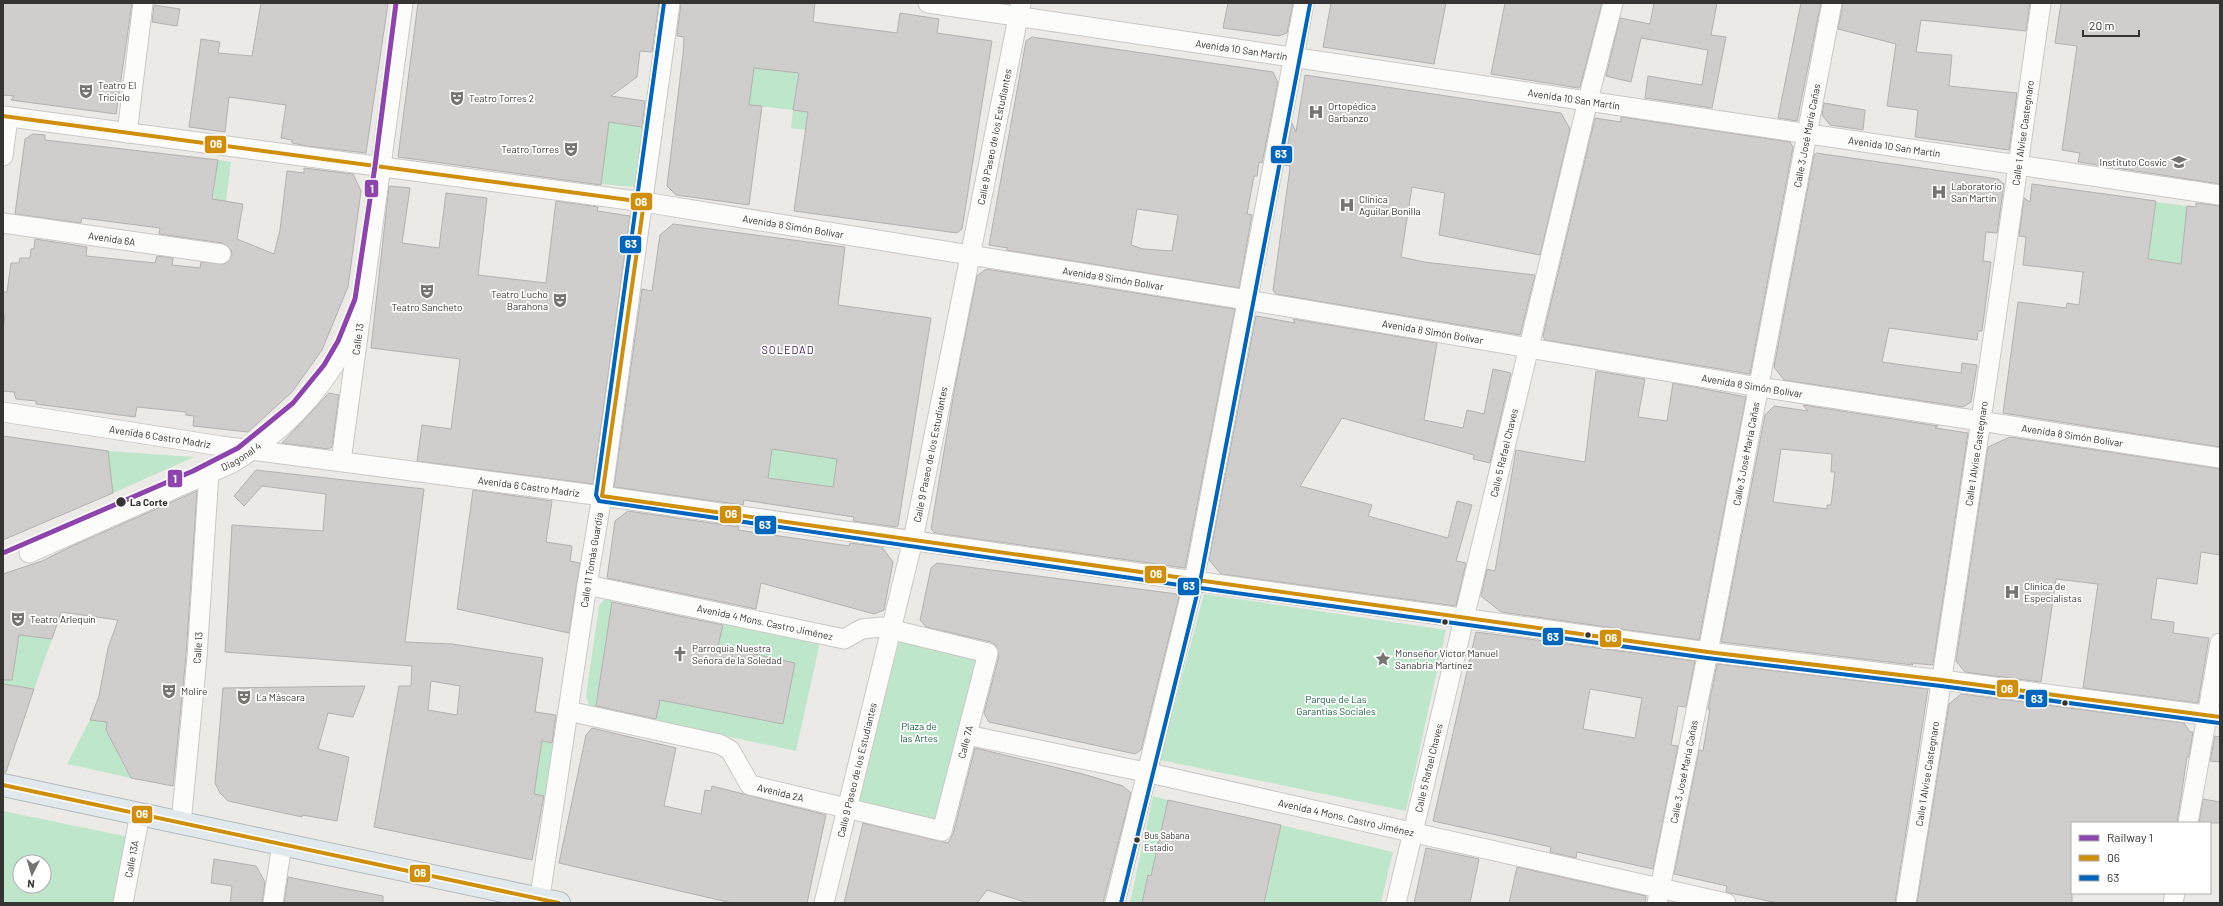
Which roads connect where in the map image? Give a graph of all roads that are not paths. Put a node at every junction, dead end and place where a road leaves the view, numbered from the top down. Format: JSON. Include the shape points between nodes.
{"nodes":[{"id":1,"x":143,"y":3,"type":"edge"},
{"id":2,"x":403,"y":3,"type":"edge"},
{"id":3,"x":670,"y":3,"type":"edge"},
{"id":4,"x":928,"y":3,"type":"edge"},
{"id":5,"x":1304,"y":3,"type":"edge"},
{"id":6,"x":1613,"y":3,"type":"edge"},
{"id":7,"x":1832,"y":3,"type":"edge"},
{"id":8,"x":2041,"y":3,"type":"edge"},
{"id":9,"x":1020,"y":10,"type":"edge"},
{"id":10,"x":1292,"y":57,"type":"junction"},
{"id":11,"x":1588,"y":100,"type":"junction"},
{"id":12,"x":6,"y":116,"type":"edge"},
{"id":13,"x":127,"y":133,"type":"junction"},
{"id":14,"x":1807,"y":134,"type":"junction"},
{"id":15,"x":3,"y":156,"type":"edge"},
{"id":16,"x":382,"y":167,"type":"junction"},
{"id":17,"x":2019,"y":167,"type":"junction"},
{"id":18,"x":2220,"y":195,"type":"edge"},
{"id":19,"x":644,"y":202,"type":"junction"},
{"id":20,"x":3,"y":223,"type":"edge"},
{"id":21,"x":221,"y":254,"type":"dead end"},
{"id":22,"x":971,"y":255,"type":"junction"},
{"id":23,"x":1247,"y":300,"type":"junction"},
{"id":24,"x":359,"y":319,"type":"junction"},
{"id":25,"x":1530,"y":348,"type":"junction"},
{"id":26,"x":1759,"y":387,"type":"junction"},
{"id":27,"x":3,"y":412,"type":"edge"},
{"id":28,"x":1980,"y":422,"type":"junction"},
{"id":29,"x":254,"y":450,"type":"junction"},
{"id":30,"x":2220,"y":458,"type":"edge"},
{"id":31,"x":341,"y":461,"type":"junction"},
{"id":32,"x":209,"y":472,"type":"junction"},
{"id":33,"x":602,"y":496,"type":"junction"},
{"id":34,"x":913,"y":540,"type":"junction"},
{"id":35,"x":29,"y":553,"type":"dead end"},
{"id":36,"x":1194,"y":581,"type":"junction"},
{"id":37,"x":587,"y":585,"type":"junction"},
{"id":38,"x":1463,"y":618,"type":"junction"},
{"id":39,"x":891,"y":629,"type":"junction"},
{"id":40,"x":2220,"y":643,"type":"edge"},
{"id":41,"x":1708,"y":652,"type":"junction"},
{"id":42,"x":988,"y":653,"type":"joint"},
{"id":43,"x":1942,"y":680,"type":"junction"},
{"id":44,"x":568,"y":711,"type":"junction"},
{"id":45,"x":2214,"y":716,"type":"edge"},
{"id":46,"x":967,"y":735,"type":"junction"},
{"id":47,"x":1146,"y":772,"type":"junction"},
{"id":48,"x":3,"y":785,"type":"edge"},
{"id":49,"x":847,"y":807,"type":"junction"},
{"id":50,"x":140,"y":814,"type":"junction"},
{"id":51,"x":2188,"y":822,"type":"edge"},
{"id":52,"x":181,"y":823,"type":"junction"},
{"id":53,"x":942,"y":831,"type":"joint"},
{"id":54,"x":1413,"y":832,"type":"junction"},
{"id":55,"x":282,"y":844,"type":"junction"},
{"id":56,"x":1659,"y":896,"type":"edge"},
{"id":57,"x":546,"y":902,"type":"edge"},
{"id":58,"x":123,"y":903,"type":"edge"},
{"id":59,"x":273,"y":903,"type":"edge"},
{"id":60,"x":824,"y":903,"type":"edge"},
{"id":61,"x":1115,"y":903,"type":"edge"},
{"id":62,"x":1396,"y":903,"type":"edge"},
{"id":63,"x":1726,"y":903,"type":"edge"},
{"id":64,"x":1906,"y":903,"type":"edge"}],
"edges":[{"from":1,"to":13,"type":"street"},
{"from":2,"to":16,"type":"street","name":"Calle 13"},
{"from":3,"to":19,"type":"street","name":"Calle 11 Tomás Guardia"},
{"from":4,"to":9,"type":"street","name":"Avenida 10 San Martín"},
{"from":5,"to":10,"type":"street"},
{"from":6,"to":11,"type":"street","name":"Calle 5 Rafael Chaves"},
{"from":7,"to":14,"type":"street","name":"Calle 3 José María Cañas"},
{"from":8,"to":17,"type":"street","name":"Calle 1 Alvise Castegnaro"},
{"from":9,"to":10,"type":"street","name":"Avenida 10 San Martín"},
{"from":9,"to":22,"type":"street","name":"Calle 9 Paseo de los Estudiantes"},
{"from":10,"to":11,"type":"street","name":"Avenida 10 San Martín"},
{"from":10,"to":23,"type":"street"},
{"from":11,"to":14,"type":"street","name":"Avenida 10 San Martín"},
{"from":11,"to":25,"type":"street","name":"Calle 5 Rafael Chaves"},
{"from":12,"to":13,"type":"street","name":"Avenida 8 Simón Bolívar"},
{"from":12,"to":15,"type":"street"},
{"from":13,"to":16,"type":"street","name":"Avenida 8 Simón Bolívar"},
{"from":14,"to":17,"type":"street","name":"Avenida 10 San Martín"},
{"from":14,"to":26,"type":"street","name":"Calle 3 José María Cañas"},
{"from":16,"to":19,"type":"street","name":"Avenida 8 Simón Bolívar"},
{"from":16,"to":24,"type":"street","name":"Calle 13"},
{"from":17,"to":18,"type":"street","name":"Avenida 10 San Martín"},
{"from":17,"to":28,"type":"street","name":"Calle 1 Alvise Castegnaro"},
{"from":19,"to":22,"type":"street","name":"Avenida 8 Simón Bolívar"},
{"from":19,"to":33,"type":"street","name":"Calle 11 Tomás Guardia"},
{"from":20,"to":21,"type":"street","name":"Avenida 6A"},
{"from":22,"to":23,"type":"street","name":"Avenida 8 Simón Bolívar"},
{"from":22,"to":34,"type":"street","name":"Calle 9 Paseo de los Estudiantes"},
{"from":23,"to":25,"type":"street","name":"Avenida 8 Simón Bolívar"},
{"from":23,"to":36,"type":"street"},
{"from":24,"to":29,"type":"street","name":"Diagonal 4","via":[[328,376],[304,406]]},
{"from":24,"to":31,"type":"street","name":"Calle 13"},
{"from":25,"to":26,"type":"street","name":"Avenida 8 Simón Bolívar"},
{"from":25,"to":38,"type":"street","name":"Calle 5 Rafael Chaves"},
{"from":26,"to":28,"type":"street","name":"Avenida 8 Simón Bolívar"},
{"from":26,"to":41,"type":"street","name":"Calle 3 José María Cañas"},
{"from":27,"to":29,"type":"street","name":"Avenida 6 Castro Madriz"},
{"from":28,"to":30,"type":"street","name":"Avenida 8 Simón Bolívar"},
{"from":28,"to":43,"type":"street","name":"Calle 1 Alvise Castegnaro"},
{"from":29,"to":31,"type":"street","name":"Avenida 6 Castro Madriz"},
{"from":29,"to":32,"type":"street","name":"Diagonal 4","via":[[232,463]]},
{"from":31,"to":33,"type":"street","name":"Avenida 6 Castro Madriz"},
{"from":32,"to":35,"type":"street","name":"Diagonal 4"},
{"from":32,"to":52,"type":"street","name":"Calle 13","via":[[197,657]]},
{"from":33,"to":34,"type":"street","name":"Avenida 6 Castro Madriz"},
{"from":33,"to":37,"type":"street","name":"Calle 11 Tomás Guardia"},
{"from":34,"to":36,"type":"street","name":"Avenida 6 Castro Madriz"},
{"from":34,"to":39,"type":"street","name":"Calle 9 Paseo de los Estudiantes"},
{"from":36,"to":38,"type":"street","name":"Avenida 6 Castro Madriz"},
{"from":36,"to":47,"type":"street"},
{"from":37,"to":39,"type":"street","name":"Avenida 4 Mons. Castro Jiménez","via":[[844,639],[872,626]]},
{"from":37,"to":44,"type":"street","name":"Calle 11 Tomás Guardia"},
{"from":38,"to":41,"type":"street","name":"Avenida 6 Castro Madriz"},
{"from":38,"to":54,"type":"street","name":"Calle 5 Rafael Chaves"},
{"from":39,"to":42,"type":"street","name":"Avenida 4 Mons. Castro Jiménez"},
{"from":39,"to":49,"type":"street","name":"Calle 9 Paseo de los Estudiantes"},
{"from":40,"to":45,"type":"street"},
{"from":41,"to":43,"type":"street","name":"Avenida 6 Castro Madriz"},
{"from":41,"to":56,"type":"street","name":"Calle 3 José María Cañas"},
{"from":42,"to":46,"type":"street","name":"Calle 7A"},
{"from":43,"to":45,"type":"street","name":"Avenida 6 Castro Madriz"},
{"from":43,"to":64,"type":"street","name":"Calle 1 Alvise Castegnaro"},
{"from":44,"to":49,"type":"street","name":"Avenida 2A","via":[[719,744],[730,750],[750,784]]},
{"from":44,"to":57,"type":"street","name":"Calle 11 Tomás Guardia"},
{"from":45,"to":51,"type":"street"},
{"from":46,"to":47,"type":"street","name":"Avenida 4 Mons. Castro Jiménez"},
{"from":46,"to":53,"type":"street","name":"Calle 7A"},
{"from":47,"to":54,"type":"street","name":"Avenida 4 Mons. Castro Jiménez"},
{"from":47,"to":61,"type":"street"},
{"from":48,"to":50,"type":"highway"},
{"from":49,"to":53,"type":"street","name":"Avenida 2A"},
{"from":49,"to":60,"type":"street","name":"Calle 9 Paseo de los Estudiantes"},
{"from":50,"to":52,"type":"highway"},
{"from":50,"to":58,"type":"street","name":"Calle 13A"},
{"from":52,"to":55,"type":"highway"},
{"from":54,"to":56,"type":"street","name":"Avenida 4 Mons. Castro Jiménez"},
{"from":54,"to":62,"type":"street","name":"Calle 5 Rafael Chaves"},
{"from":55,"to":57,"type":"highway"},
{"from":55,"to":59,"type":"street"},
{"from":56,"to":63,"type":"street","name":"Avenida 4 Mons. Castro Jiménez"}]}
